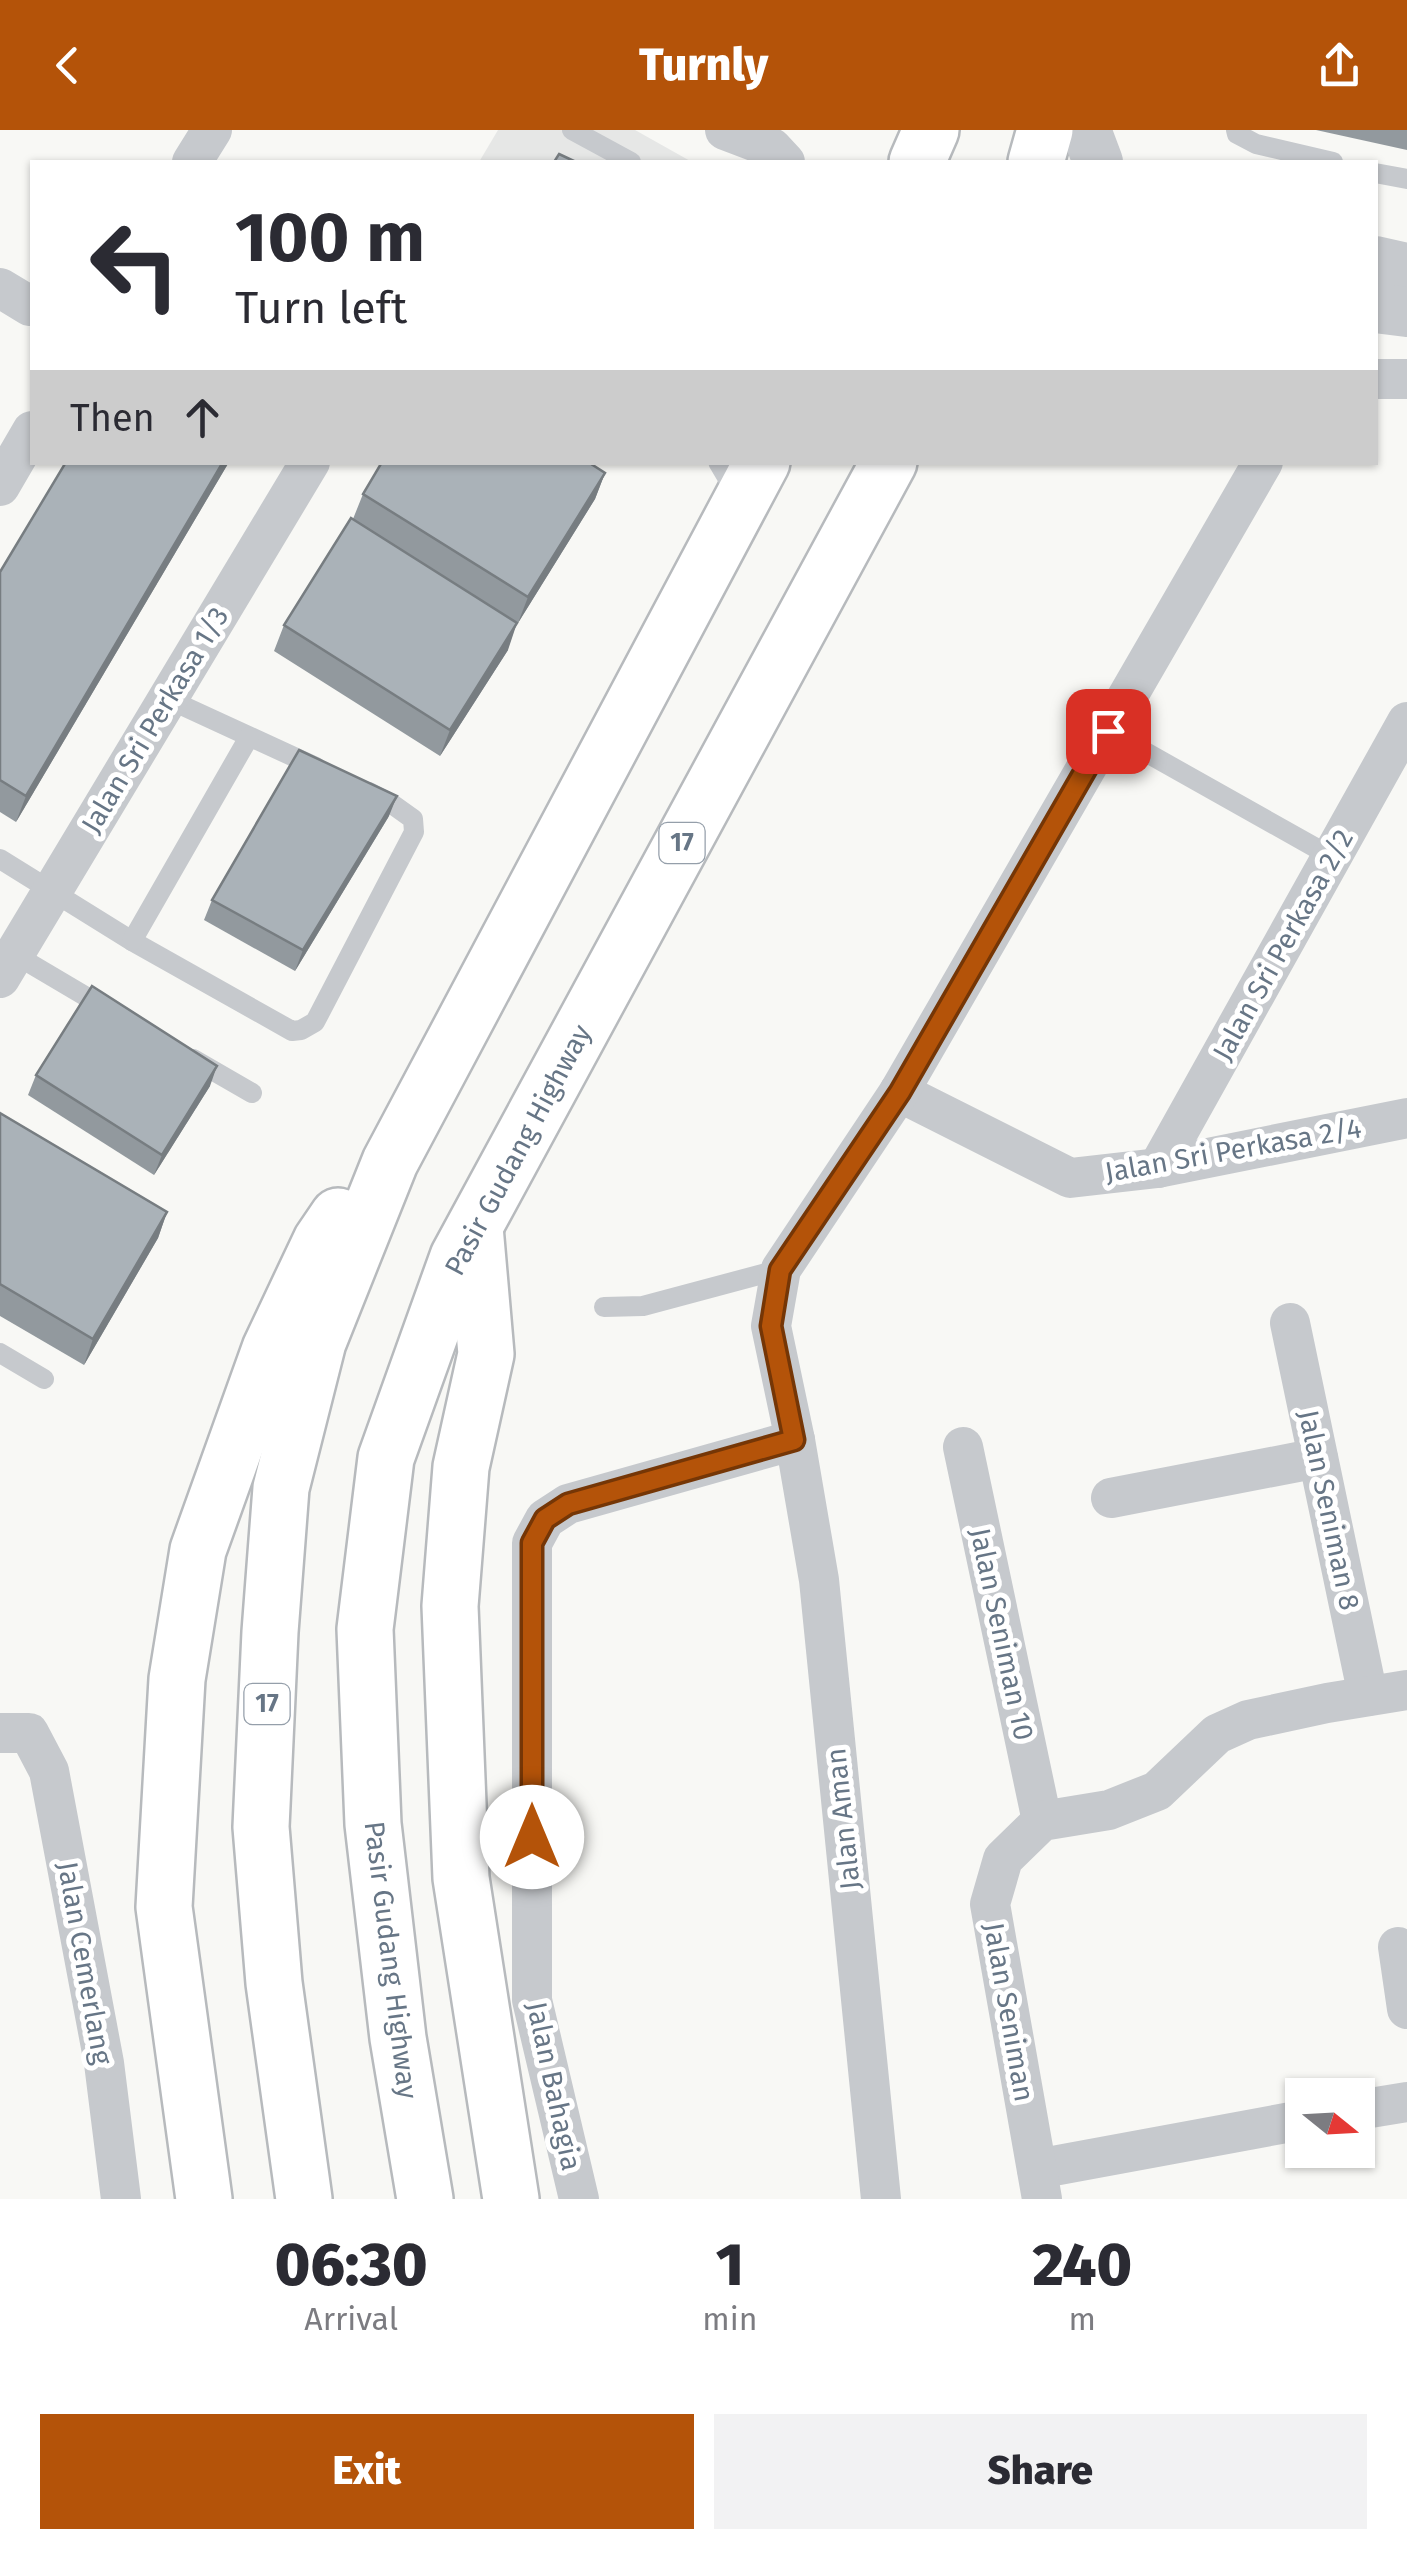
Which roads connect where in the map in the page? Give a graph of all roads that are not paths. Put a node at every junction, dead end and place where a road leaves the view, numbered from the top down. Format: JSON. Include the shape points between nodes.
{"nodes":[{"id":1,"x":212,"y":130,"type":"edge"},
{"id":2,"x":572,"y":130,"type":"edge"},
{"id":3,"x":725,"y":130,"type":"edge"},
{"id":4,"x":931,"y":130,"type":"edge"},
{"id":5,"x":1046,"y":130,"type":"edge"},
{"id":6,"x":1086,"y":130,"type":"edge"},
{"id":7,"x":1236,"y":130,"type":"edge"},
{"id":8,"x":193,"y":160,"type":"edge"},
{"id":9,"x":627,"y":160,"type":"edge"},
{"id":10,"x":782,"y":160,"type":"edge"},
{"id":11,"x":917,"y":160,"type":"edge"},
{"id":12,"x":1037,"y":160,"type":"edge"},
{"id":13,"x":1097,"y":160,"type":"edge"},
{"id":14,"x":1324,"y":160,"type":"edge"},
{"id":15,"x":1378,"y":176,"type":"edge"},
{"id":16,"x":1407,"y":179,"type":"edge"},
{"id":17,"x":1378,"y":262,"type":"edge"},
{"id":18,"x":1407,"y":268,"type":"edge"},
{"id":19,"x":1378,"y":308,"type":"edge"},
{"id":20,"x":1407,"y":312,"type":"edge"},
{"id":21,"x":1378,"y":378,"type":"edge"},
{"id":22,"x":1407,"y":379,"type":"edge"},
{"id":23,"x":30,"y":434,"type":"edge"},
{"id":24,"x":308,"y":465,"type":"edge"},
{"id":25,"x":888,"y":465,"type":"edge"},
{"id":26,"x":1261,"y":465,"type":"edge"},
{"id":27,"x":740,"y":476,"type":"edge"},
{"id":28,"x":0,"y":486,"type":"edge"},
{"id":29,"x":168,"y":699,"type":"junction"},
{"id":30,"x":1108,"y":731,"type":"junction"},
{"id":31,"x":249,"y":737,"type":"junction"},
{"id":32,"x":1401,"y":744,"type":"edge"},
{"id":33,"x":327,"y":772,"type":"edge"},
{"id":34,"x":359,"y":787,"type":"edge"},
{"id":35,"x":1332,"y":857,"type":"junction"},
{"id":36,"x":0,"y":859,"type":"edge"},
{"id":37,"x":52,"y":892,"type":"junction"},
{"id":38,"x":132,"y":942,"type":"junction"},
{"id":39,"x":7,"y":966,"type":"edge"},
{"id":40,"x":133,"y":1024,"type":"edge"},
{"id":41,"x":184,"y":1053,"type":"edge"},
{"id":42,"x":900,"y":1092,"type":"junction"},
{"id":43,"x":252,"y":1093,"type":"dead end"},
{"id":44,"x":1407,"y":1118,"type":"edge"},
{"id":45,"x":390,"y":1162,"type":"junction"},
{"id":46,"x":1158,"y":1168,"type":"junction"},
{"id":47,"x":475,"y":1224,"type":"junction"},
{"id":48,"x":780,"y":1270,"type":"junction"},
{"id":49,"x":604,"y":1307,"type":"dead end"},
{"id":50,"x":1290,"y":1323,"type":"dead end"},
{"id":51,"x":0,"y":1353,"type":"edge"},
{"id":52,"x":44,"y":1379,"type":"dead end"},
{"id":53,"x":794,"y":1440,"type":"junction"},
{"id":54,"x":962,"y":1447,"type":"dead end"},
{"id":55,"x":1318,"y":1458,"type":"junction"},
{"id":56,"x":1111,"y":1498,"type":"dead end"},
{"id":57,"x":1388,"y":1693,"type":"edge"},
{"id":58,"x":14,"y":1733,"type":"edge"},
{"id":59,"x":1042,"y":1821,"type":"junction"},
{"id":60,"x":1398,"y":1948,"type":"dead end"},
{"id":61,"x":1407,"y":2009,"type":"edge"},
{"id":62,"x":1407,"y":2102,"type":"edge"},
{"id":63,"x":1375,"y":2107,"type":"edge"},
{"id":64,"x":1285,"y":2124,"type":"edge"},
{"id":65,"x":1039,"y":2184,"type":"edge"},
{"id":66,"x":121,"y":2199,"type":"edge"},
{"id":67,"x":204,"y":2199,"type":"edge"},
{"id":68,"x":304,"y":2199,"type":"edge"},
{"id":69,"x":425,"y":2199,"type":"edge"},
{"id":70,"x":510,"y":2199,"type":"edge"},
{"id":71,"x":579,"y":2199,"type":"edge"},
{"id":72,"x":881,"y":2199,"type":"edge"}],
"edges":[{"from":1,"to":8,"type":"street"},
{"from":2,"to":9,"type":"lane"},
{"from":3,"to":10,"type":"street","via":[[772,148]]},
{"from":4,"to":11,"type":"highway"},
{"from":5,"to":12,"type":"highway"},
{"from":6,"to":13,"type":"street"},
{"from":7,"to":14,"type":"lane","via":[[1256,144]]},
{"from":15,"to":16,"type":"lane"},
{"from":17,"to":18,"type":"street"},
{"from":19,"to":20,"type":"street"},
{"from":21,"to":22,"type":"street"},
{"from":23,"to":28,"type":"street"},
{"from":24,"to":29,"type":"street","name":"Jalan Sri Perkasa 1/3"},
{"from":25,"to":47,"type":"highway","name":"Pasir Gudang Highway","number":"17"},
{"from":26,"to":30,"type":"street"},
{"from":27,"to":45,"type":"highway","number":"17"},
{"from":29,"to":31,"type":"lane"},
{"from":29,"to":37,"type":"street","name":"Jalan Sri Perkasa 1/3"},
{"from":30,"to":35,"type":"lane"},
{"from":30,"to":42,"type":"street"},
{"from":31,"to":33,"type":"lane"},
{"from":31,"to":38,"type":"lane"},
{"from":32,"to":35,"type":"street","name":"Jalan Sri Perkasa 2/2"},
{"from":34,"to":38,"type":"lane","via":[[413,819],[414,832],[315,1022],[292,1031]]},
{"from":35,"to":46,"type":"street","name":"Jalan Sri Perkasa 2/2"},
{"from":36,"to":37,"type":"lane"},
{"from":37,"to":38,"type":"lane"},
{"from":37,"to":39,"type":"street","name":"Jalan Sri Perkasa 1/3"},
{"from":39,"to":40,"type":"lane"},
{"from":41,"to":43,"type":"lane"},
{"from":42,"to":46,"type":"street","name":"Jalan Sri Perkasa 2/4","via":[[1070,1178]]},
{"from":42,"to":48,"type":"street"},
{"from":44,"to":46,"type":"street","name":"Jalan Sri Perkasa 2/4"},
{"from":45,"to":67,"type":"highway","via":[[358,1188],[321,1241],[270,1349],[198,1550],[177,1679],[164,1907]]},
{"from":45,"to":68,"type":"highway","number":"17","via":[[318,1342],[281,1488],[261,1827]]},
{"from":47,"to":69,"type":"highway","name":"Pasir Gudang Highway","number":"17","via":[[386,1458],[365,1629],[373,1824]]},
{"from":47,"to":70,"type":"highway","via":[[486,1354],[461,1467],[450,1606],[462,1878]]},
{"from":48,"to":49,"type":"lane","via":[[642,1306]]},
{"from":48,"to":53,"type":"street","name":"Jalan Aman","via":[[771,1326]]},
{"from":50,"to":55,"type":"street","name":"Jalan Seniman 8"},
{"from":51,"to":52,"type":"lane"},
{"from":53,"to":71,"type":"street","name":"Jalan Bahagia","via":[[568,1504],[545,1519],[532,1543],[532,2000]]},
{"from":53,"to":72,"type":"street","name":"Jalan Aman","via":[[819,1580]]},
{"from":54,"to":59,"type":"street","name":"Jalan Seniman 10"},
{"from":55,"to":56,"type":"street"},
{"from":55,"to":57,"type":"street","name":"Jalan Seniman 8"},
{"from":57,"to":59,"type":"street","via":[[1248,1720],[1217,1734],[1157,1792],[1108,1810]]},
{"from":58,"to":66,"type":"street","name":"Jalan Cemerlang","via":[[49,1771],[104,2062]]},
{"from":59,"to":65,"type":"street","name":"Jalan Seniman","via":[[1004,1859],[990,1904]]},
{"from":60,"to":61,"type":"street"},
{"from":62,"to":63,"type":"street"},
{"from":64,"to":65,"type":"street"}]}
